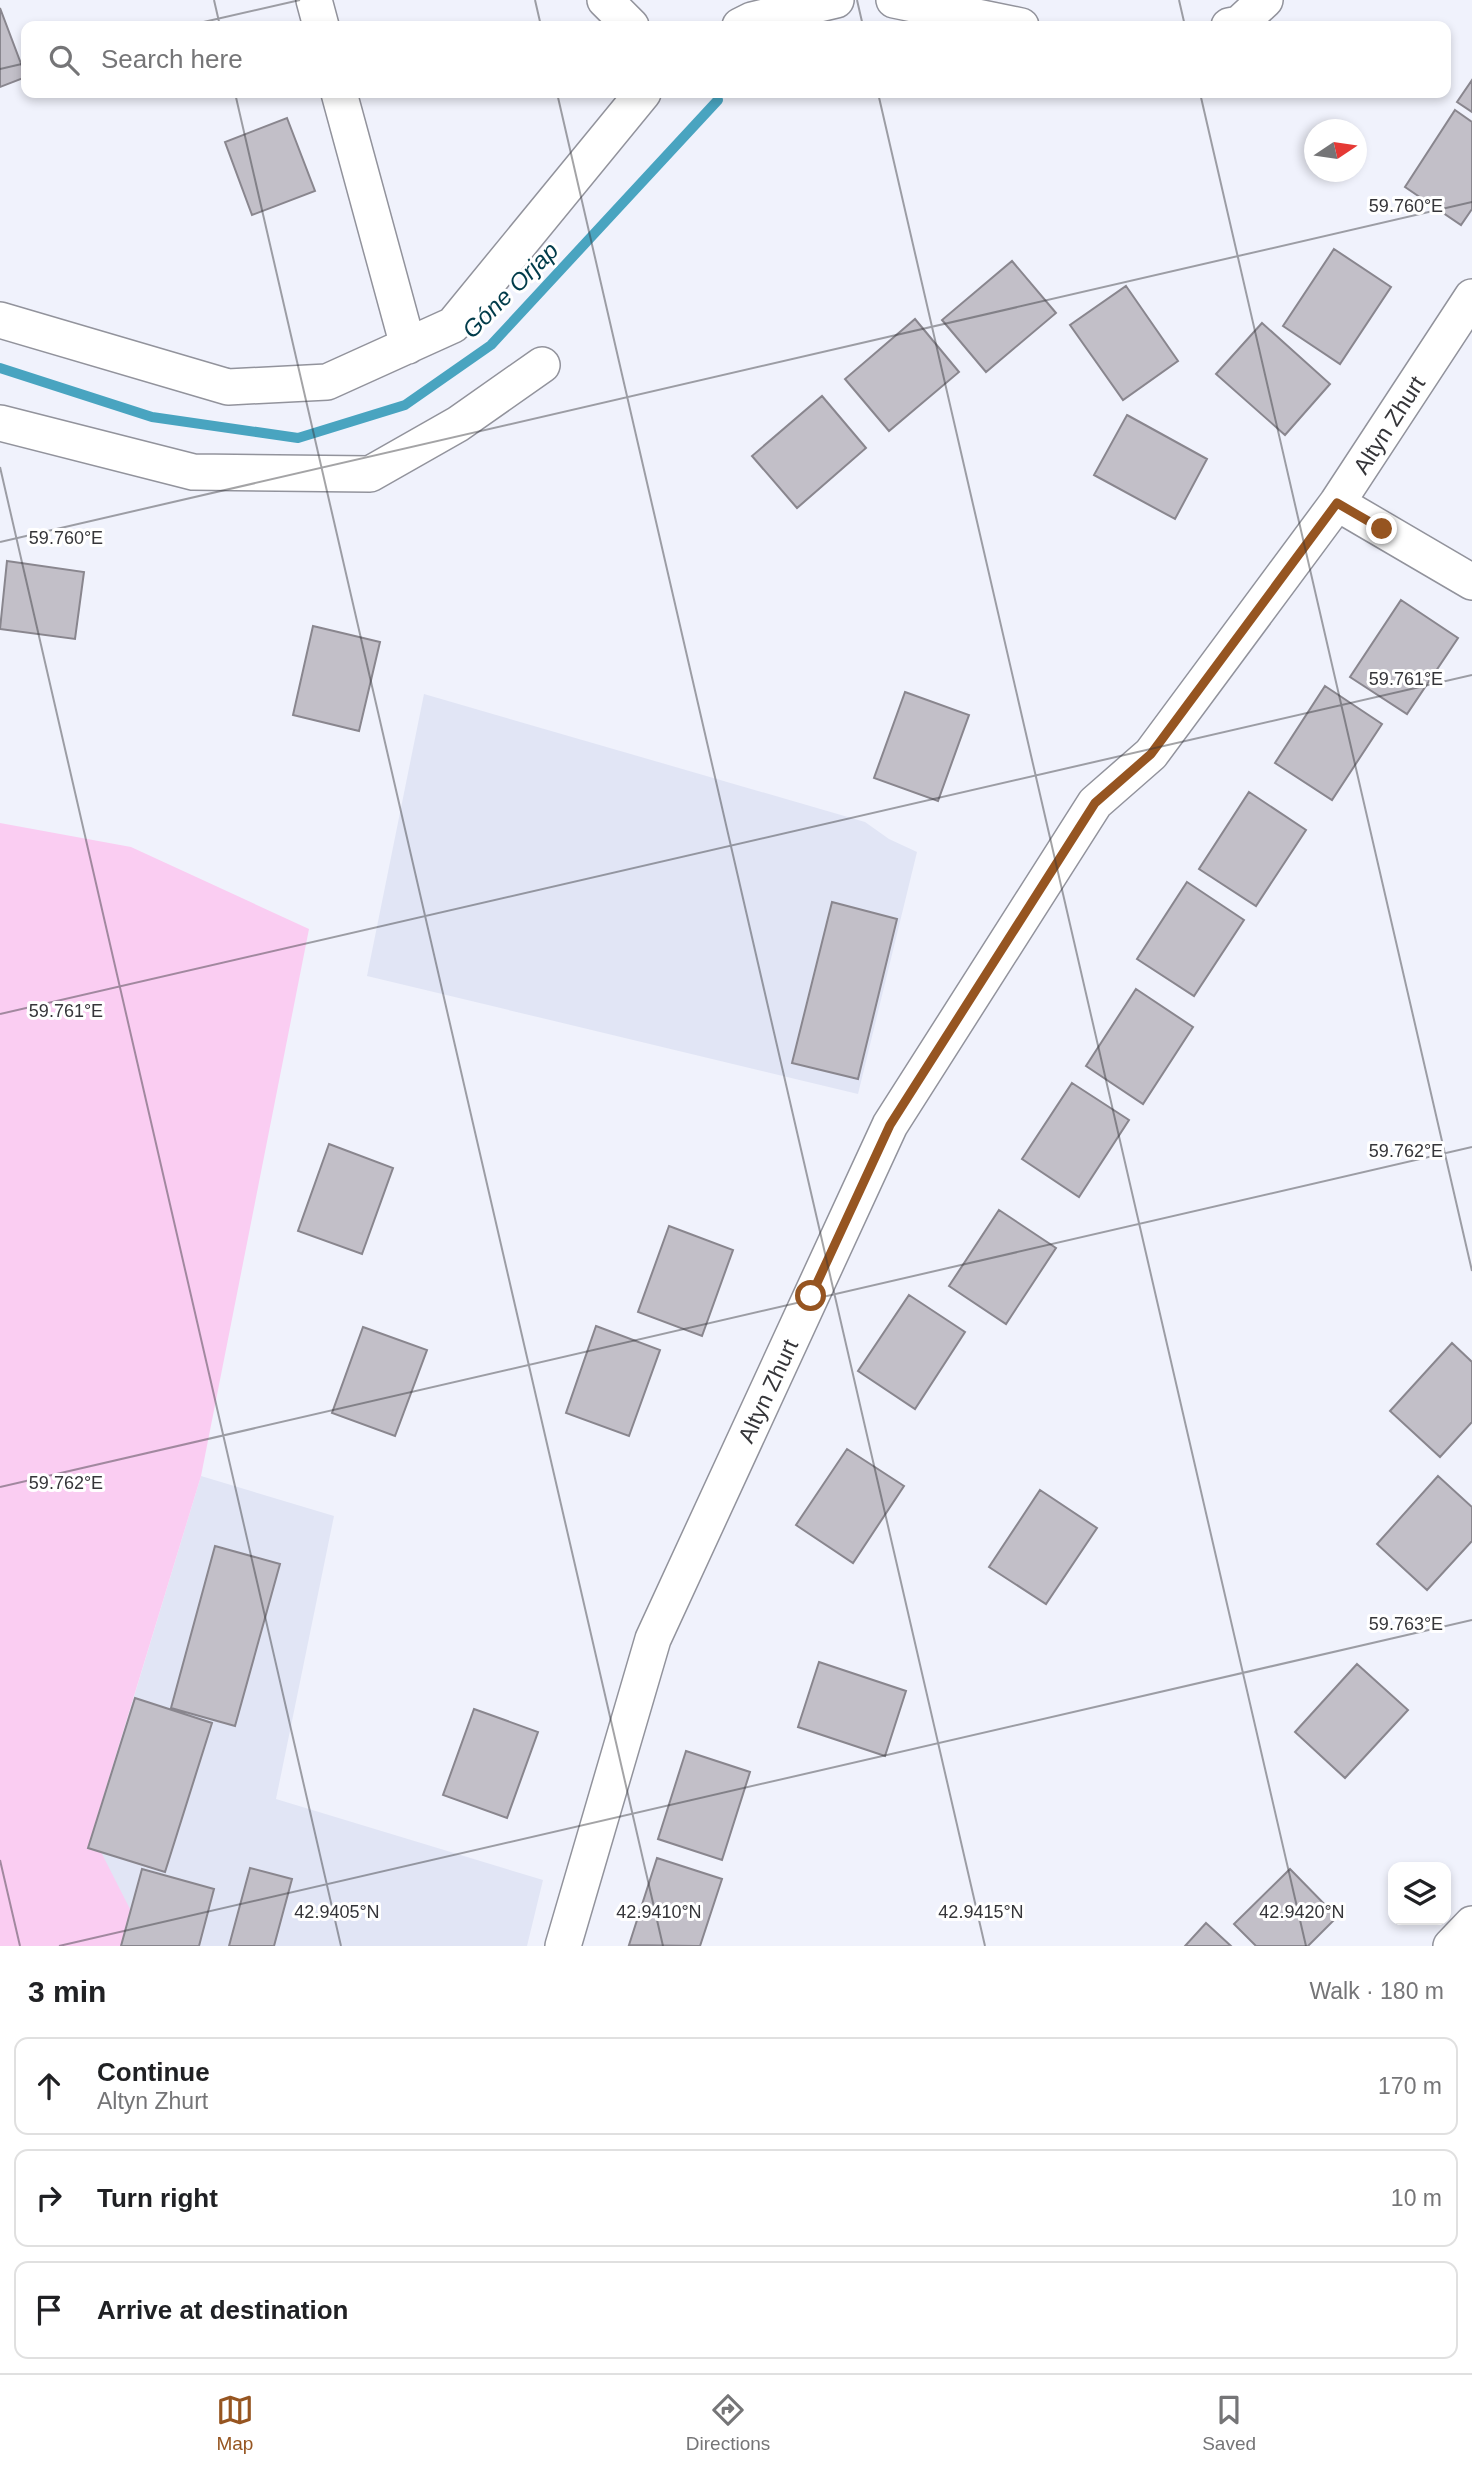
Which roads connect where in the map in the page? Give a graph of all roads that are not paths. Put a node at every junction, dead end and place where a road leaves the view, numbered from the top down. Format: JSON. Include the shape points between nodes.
{"nodes":[{"id":1,"x":314,"y":0,"type":"edge"},
{"id":2,"x":605,"y":0,"type":"edge"},
{"id":3,"x":836,"y":0,"type":"edge"},
{"id":4,"x":894,"y":0,"type":"edge"},
{"id":5,"x":1265,"y":0,"type":"edge"},
{"id":6,"x":320,"y":21,"type":"edge"},
{"id":7,"x":626,"y":21,"type":"edge"},
{"id":8,"x":750,"y":21,"type":"edge"},
{"id":9,"x":997,"y":21,"type":"edge"},
{"id":10,"x":1242,"y":21,"type":"edge"},
{"id":11,"x":340,"y":98,"type":"edge"},
{"id":12,"x":639,"y":98,"type":"edge"},
{"id":13,"x":1472,"y":297,"type":"edge"},
{"id":14,"x":0,"y":320,"type":"edge"},
{"id":15,"x":408,"y":346,"type":"junction"},
{"id":16,"x":542,"y":365,"type":"dead end"},
{"id":17,"x":0,"y":423,"type":"edge"},
{"id":18,"x":1337,"y":503,"type":"junction"},
{"id":19,"x":1472,"y":582,"type":"edge"},
{"id":20,"x":1472,"y":1924,"type":"edge"},
{"id":21,"x":562,"y":1946,"type":"edge"},
{"id":22,"x":1451,"y":1946,"type":"edge"}],
"edges":[{"from":1,"to":6,"type":"street"},
{"from":2,"to":7,"type":"street"},
{"from":3,"to":8,"type":"street"},
{"from":4,"to":9,"type":"street"},
{"from":5,"to":10,"type":"street"},
{"from":11,"to":15,"type":"street"},
{"from":12,"to":15,"type":"street","via":[[453,325]]},
{"from":13,"to":18,"type":"street","name":"Altyn Zhurt"},
{"from":14,"to":15,"type":"street","via":[[229,387],[327,382]]},
{"from":16,"to":17,"type":"street","via":[[458,424],[370,474],[193,472]]},
{"from":18,"to":19,"type":"street"},
{"from":18,"to":21,"type":"street","name":"Altyn Zhurt","via":[[1151,754],[1095,803],[890,1125],[653,1639]]},
{"from":20,"to":22,"type":"street"}]}
